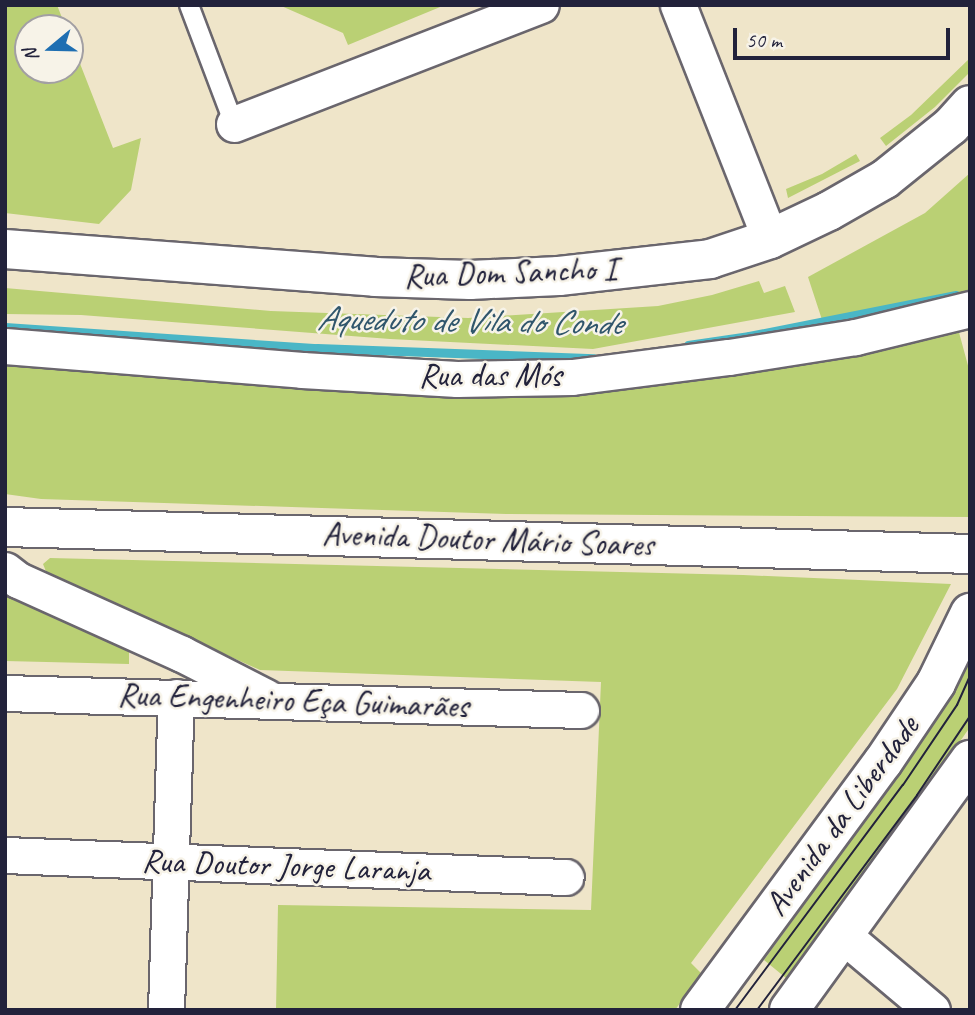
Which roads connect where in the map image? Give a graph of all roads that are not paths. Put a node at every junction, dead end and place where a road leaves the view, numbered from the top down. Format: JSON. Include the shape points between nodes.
{"nodes":[{"id":1,"x":188,"y":5,"type":"edge"},
{"id":2,"x":541,"y":5,"type":"edge"},
{"id":3,"x":678,"y":5,"type":"edge"},
{"id":4,"x":970,"y":105,"type":"edge"},
{"id":5,"x":234,"y":124,"type":"joint"},
{"id":6,"x":770,"y":239,"type":"junction"},
{"id":7,"x":5,"y":249,"type":"edge"},
{"id":8,"x":970,"y":309,"type":"edge"},
{"id":9,"x":5,"y":346,"type":"edge"},
{"id":10,"x":5,"y":527,"type":"edge"},
{"id":11,"x":970,"y":554,"type":"edge"},
{"id":12,"x":5,"y":570,"type":"edge"},
{"id":13,"x":970,"y":613,"type":"edge"},
{"id":14,"x":5,"y":693,"type":"edge"},
{"id":15,"x":176,"y":697,"type":"junction"},
{"id":16,"x":275,"y":702,"type":"junction"},
{"id":17,"x":581,"y":710,"type":"dead end"},
{"id":18,"x":970,"y":760,"type":"edge"},
{"id":19,"x":5,"y":855,"type":"edge"},
{"id":20,"x":170,"y":862,"type":"junction"},
{"id":21,"x":566,"y":877,"type":"dead end"},
{"id":22,"x":844,"y":936,"type":"junction"},
{"id":23,"x":166,"y":1010,"type":"edge"},
{"id":24,"x":700,"y":1010,"type":"edge"},
{"id":25,"x":789,"y":1010,"type":"edge"},
{"id":26,"x":932,"y":1010,"type":"edge"}],
"edges":[{"from":1,"to":5,"type":"lane"},
{"from":2,"to":5,"type":"street"},
{"from":3,"to":6,"type":"street"},
{"from":4,"to":6,"type":"street","name":"Rua Dom Sancho I","via":[[886,179]]},
{"from":6,"to":7,"type":"street","name":"Rua Dom Sancho I","via":[[710,259],[470,280]]},
{"from":8,"to":9,"type":"street","name":"Rua das Mós","via":[[855,337],[572,377],[457,379]]},
{"from":10,"to":11,"type":"street","name":"Avenida Doutor Mário Soares"},
{"from":12,"to":16,"type":"street"},
{"from":13,"to":24,"type":"street","name":"Avenida da Liberdade","via":[[936,683],[883,762]]},
{"from":14,"to":15,"type":"street","name":"Rua Engenheiro Eça Guimarães"},
{"from":15,"to":16,"type":"street","name":"Rua Engenheiro Eça Guimarães"},
{"from":15,"to":20,"type":"street"},
{"from":16,"to":17,"type":"street","name":"Rua Engenheiro Eça Guimarães"},
{"from":18,"to":22,"type":"street"},
{"from":19,"to":20,"type":"street","name":"Rua Doutor Jorge Laranja"},
{"from":20,"to":21,"type":"street","name":"Rua Doutor Jorge Laranja"},
{"from":20,"to":23,"type":"street"},
{"from":22,"to":25,"type":"street"},
{"from":22,"to":26,"type":"street"}]}
